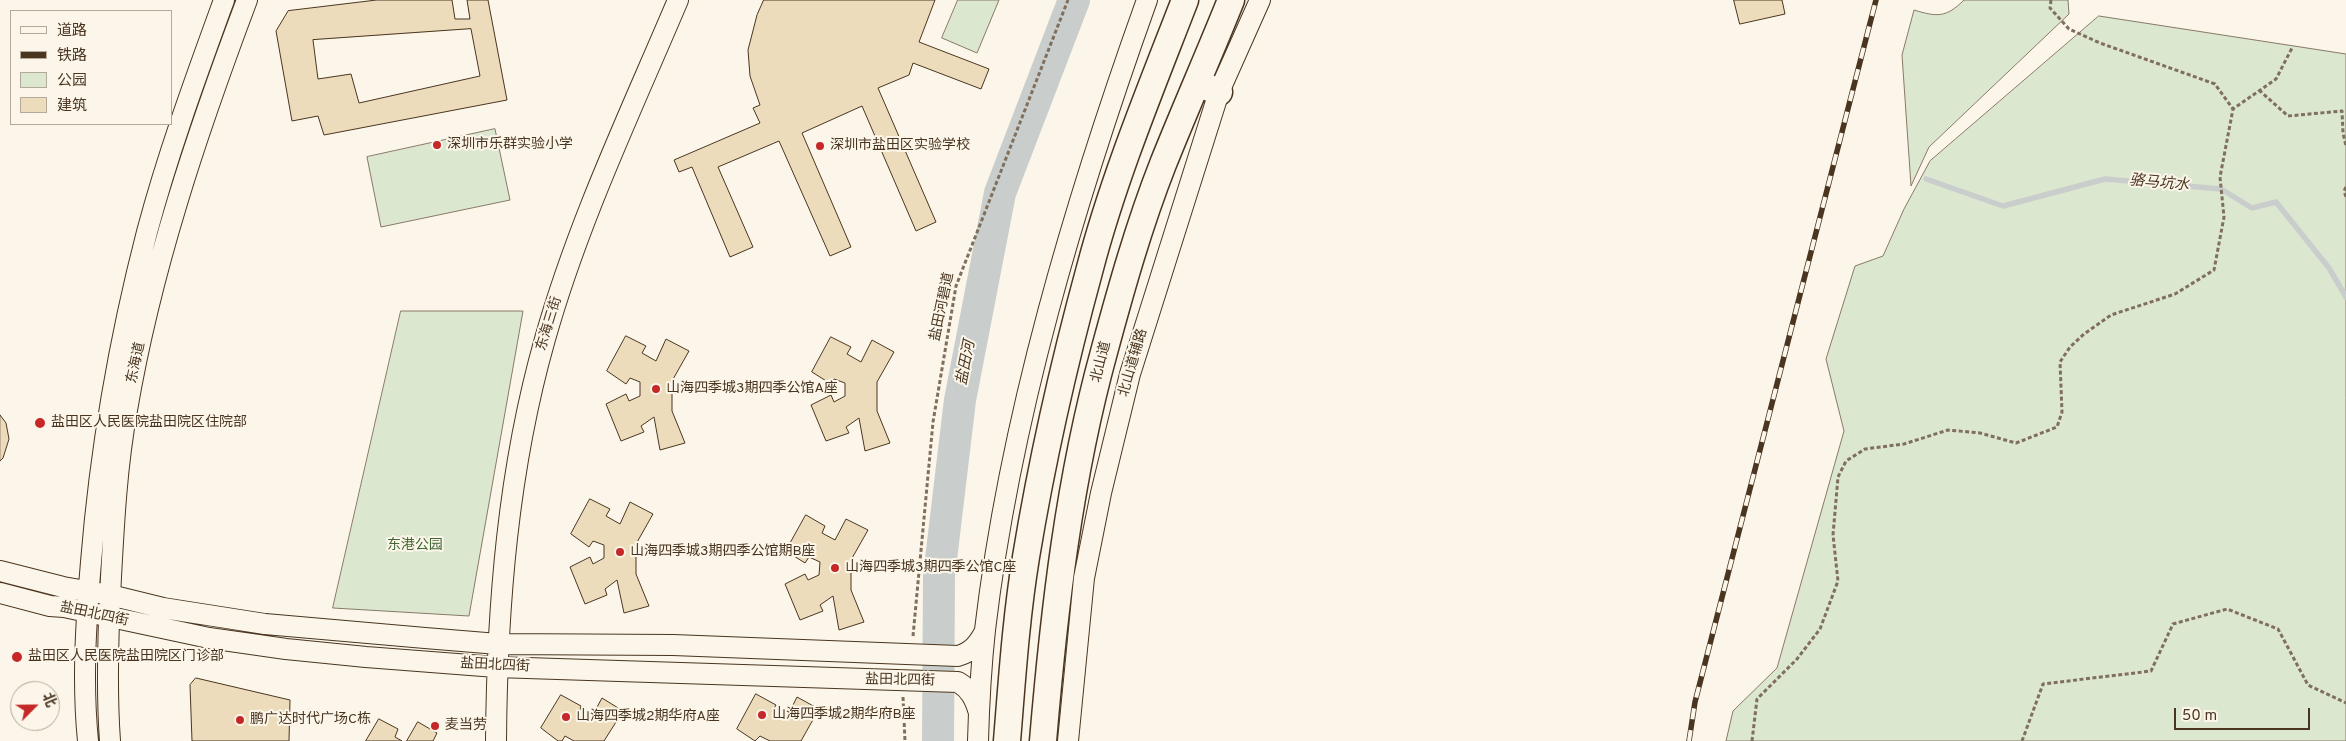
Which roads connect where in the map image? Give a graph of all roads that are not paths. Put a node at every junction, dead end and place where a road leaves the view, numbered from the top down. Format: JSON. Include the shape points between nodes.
{"nodes":[{"id":1,"x":224,"y":0,"type":"edge"},
{"id":2,"x":247,"y":0,"type":"edge"},
{"id":3,"x":678,"y":0,"type":"edge"},
{"id":4,"x":1147,"y":0,"type":"edge"},
{"id":5,"x":1185,"y":0,"type":"edge"},
{"id":6,"x":1231,"y":0,"type":"edge"},
{"id":7,"x":1260,"y":0,"type":"edge"},
{"id":8,"x":1208,"y":87,"type":"junction"},
{"id":9,"x":0,"y":571,"type":"edge"},
{"id":10,"x":0,"y":593,"type":"edge"},
{"id":11,"x":89,"y":593,"type":"junction"},
{"id":12,"x":110,"y":595,"type":"junction"},
{"id":13,"x":87,"y":613,"type":"junction"},
{"id":14,"x":108,"y":618,"type":"junction"},
{"id":15,"x":985,"y":631,"type":"junction"},
{"id":16,"x":498,"y":644,"type":"junction"},
{"id":17,"x":1050,"y":654,"type":"junction"},
{"id":18,"x":496,"y":667,"type":"junction"},
{"id":19,"x":1074,"y":677,"type":"junction"},
{"id":20,"x":979,"y":713,"type":"junction"},
{"id":21,"x":88,"y":741,"type":"edge"},
{"id":22,"x":110,"y":741,"type":"edge"},
{"id":23,"x":496,"y":741,"type":"edge"},
{"id":24,"x":978,"y":741,"type":"edge"},
{"id":25,"x":1007,"y":741,"type":"edge"},
{"id":26,"x":1043,"y":741,"type":"edge"},
{"id":27,"x":1068,"y":741,"type":"edge"}],
"edges":[{"from":1,"to":11,"type":"street","name":"东海道","via":[[184,111],[133,288],[109,408]]},
{"from":2,"to":12,"type":"street","name":"东海道","via":[[174,209],[142,338],[119,465]]},
{"from":3,"to":16,"type":"street","name":"东海三街","via":[[592,203],[545,338],[523,426],[515,474]]},
{"from":4,"to":15,"type":"street","via":[[1098,146],[1040,345],[1015,457]]},
{"from":5,"to":25,"type":"main road","via":[[1130,143],[1090,267],[1067,360],[1026,558],[1016,628]]},
{"from":6,"to":8,"type":"main road","name":"北山道"},
{"from":7,"to":8,"type":"street","name":"北山道辅路"},
{"from":8,"to":17,"type":"main road","name":"北山道","via":[[1163,166],[1103,354],[1080,458]]},
{"from":8,"to":19,"type":"street","name":"北山道辅路","via":[[1101,494],[1084,578]]},
{"from":9,"to":11,"type":"street","name":"盐田北四街"},
{"from":10,"to":13,"type":"street","name":"盐田北四街"},
{"from":11,"to":12,"type":"street","name":"盐田北四街"},
{"from":11,"to":13,"type":"street","name":"东海道"},
{"from":12,"to":14,"type":"street","name":"东海道"},
{"from":12,"to":16,"type":"street","name":"盐田北四街","via":[[163,608],[265,624]]},
{"from":13,"to":14,"type":"street","name":"盐田北四街"},
{"from":13,"to":21,"type":"street","name":"东海道","via":[[85,713]]},
{"from":14,"to":18,"type":"street","name":"盐田北四街","via":[[286,649]]},
{"from":14,"to":22,"type":"street","name":"东海道"},
{"from":15,"to":16,"type":"street","name":"盐田北四街","via":[[973,649],[958,656],[673,645]]},
{"from":15,"to":20,"type":"street"},
{"from":16,"to":18,"type":"street","name":"东海三街"},
{"from":17,"to":19,"type":"street"},
{"from":17,"to":26,"type":"main road","name":"北山道"},
{"from":18,"to":20,"type":"street","name":"盐田北四街","via":[[958,682],[971,694]]},
{"from":18,"to":23,"type":"street","name":"东海三街"},
{"from":19,"to":27,"type":"street","name":"北山道辅路"},
{"from":20,"to":24,"type":"street"}]}
